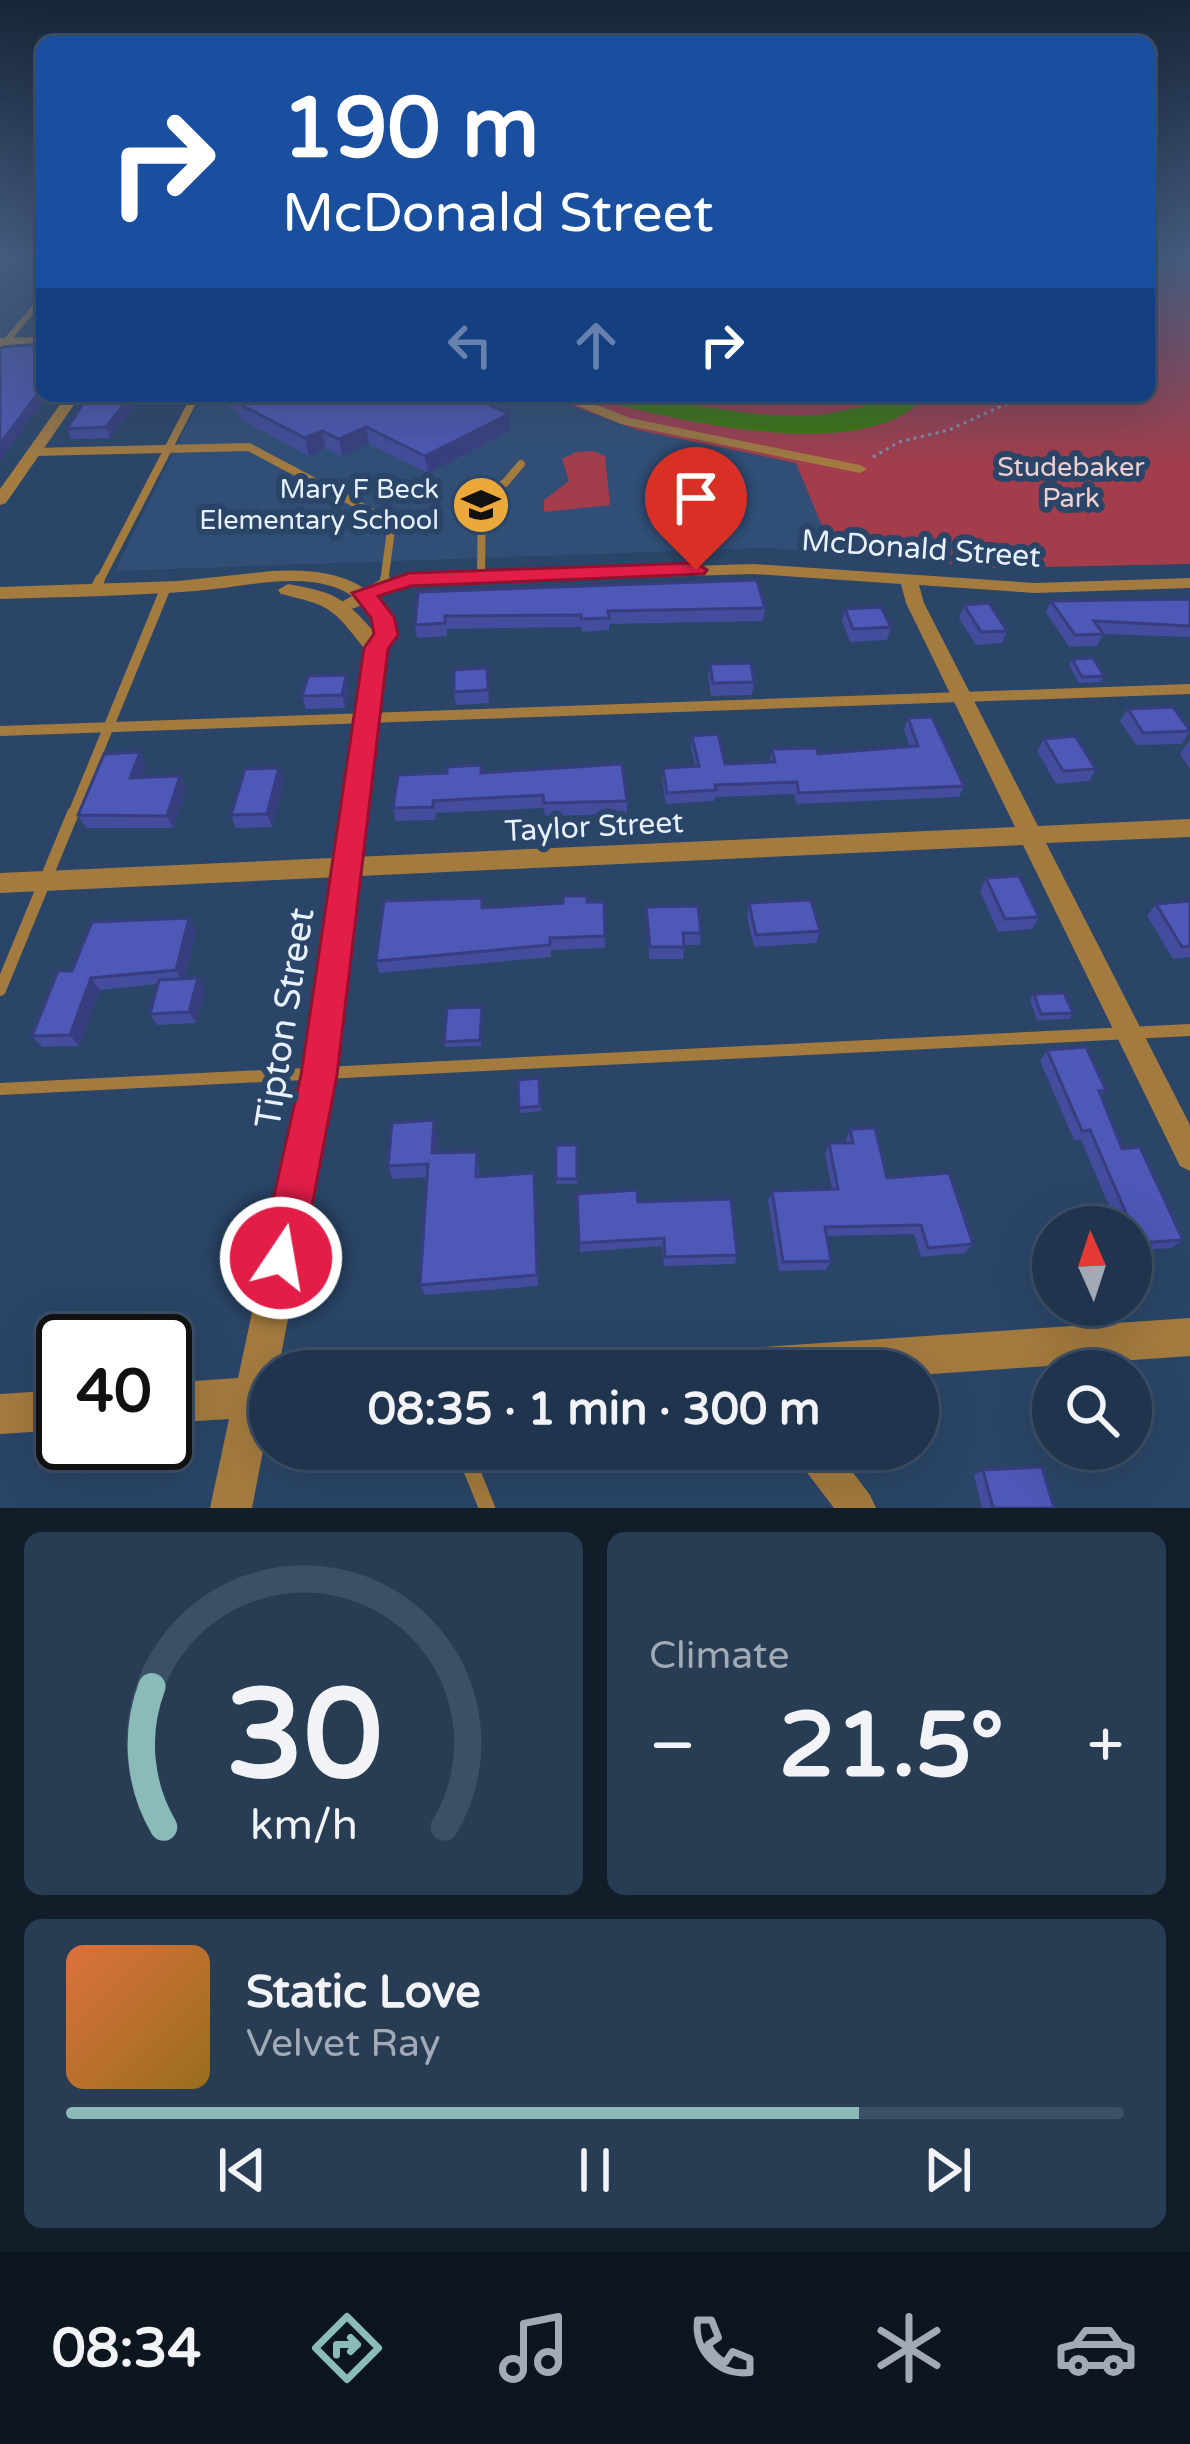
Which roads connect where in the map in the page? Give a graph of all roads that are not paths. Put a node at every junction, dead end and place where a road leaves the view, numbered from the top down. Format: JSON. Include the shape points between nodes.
{"nodes":[{"id":1,"x":36,"y":341,"type":"edge"},
{"id":2,"x":2,"y":344,"type":"edge"},
{"id":3,"x":69,"y":402,"type":"edge"},
{"id":4,"x":193,"y":402,"type":"edge"},
{"id":5,"x":577,"y":402,"type":"edge"},
{"id":6,"x":171,"y":447,"type":"junction"},
{"id":7,"x":34,"y":452,"type":"junction"},
{"id":8,"x":520,"y":464,"type":"dead end"},
{"id":9,"x":860,"y":470,"type":"road end"},
{"id":10,"x":7,"y":481,"type":"edge"},
{"id":11,"x":0,"y":500,"type":"edge"},
{"id":12,"x":481,"y":577,"type":"junction"},
{"id":13,"x":909,"y":581,"type":"junction"},
{"id":14,"x":1190,"y":583,"type":"edge"},
{"id":15,"x":210,"y":585,"type":"junction"},
{"id":16,"x":166,"y":587,"type":"junction"},
{"id":17,"x":374,"y":589,"type":"junction"},
{"id":18,"x":95,"y":590,"type":"junction"},
{"id":19,"x":0,"y":593,"type":"edge"},
{"id":20,"x":342,"y":607,"type":"junction"},
{"id":21,"x":376,"y":648,"type":"junction"},
{"id":22,"x":1190,"y":689,"type":"edge"},
{"id":23,"x":965,"y":697,"type":"junction"},
{"id":24,"x":370,"y":717,"type":"junction"},
{"id":25,"x":106,"y":727,"type":"junction"},
{"id":26,"x":0,"y":731,"type":"edge"},
{"id":27,"x":1190,"y":828,"type":"edge"},
{"id":28,"x":1029,"y":834,"type":"junction"},
{"id":29,"x":348,"y":869,"type":"junction"},
{"id":30,"x":43,"y":881,"type":"junction"},
{"id":31,"x":0,"y":883,"type":"edge"},
{"id":32,"x":0,"y":990,"type":"edge"},
{"id":33,"x":1190,"y":1030,"type":"edge"},
{"id":34,"x":1128,"y":1033,"type":"junction"},
{"id":35,"x":319,"y":1075,"type":"junction"},
{"id":36,"x":0,"y":1089,"type":"edge"},
{"id":37,"x":1190,"y":1156,"type":"edge"},
{"id":38,"x":1190,"y":1337,"type":"edge"},
{"id":39,"x":269,"y":1350,"type":"edge"},
{"id":40,"x":939,"y":1356,"type":"edge"},
{"id":41,"x":249,"y":1397,"type":"edge"},
{"id":42,"x":192,"y":1401,"type":"edge"},
{"id":43,"x":36,"y":1412,"type":"edge"},
{"id":44,"x":0,"y":1414,"type":"edge"},
{"id":45,"x":249,"y":1441,"type":"edge"},
{"id":46,"x":472,"y":1470,"type":"edge"},
{"id":47,"x":828,"y":1470,"type":"edge"},
{"id":48,"x":231,"y":1508,"type":"edge"},
{"id":49,"x":487,"y":1508,"type":"edge"},
{"id":50,"x":857,"y":1508,"type":"edge"}],
"edges":[{"from":1,"to":2,"type":"street"},
{"from":3,"to":7,"type":"street"},
{"from":4,"to":6,"type":"lane"},
{"from":5,"to":9,"type":"street","via":[[626,421]]},
{"from":6,"to":7,"type":"lane"},
{"from":6,"to":17,"type":"lane","via":[[249,447],[392,523]]},
{"from":6,"to":18,"type":"lane"},
{"from":7,"to":10,"type":"street"},
{"from":8,"to":12,"type":"lane","via":[[482,496]]},
{"from":10,"to":11,"type":"street"},
{"from":12,"to":13,"type":"street","name":"McDonald Street","via":[[753,568]]},
{"from":12,"to":17,"type":"street","name":"McDonald Street"},
{"from":13,"to":14,"type":"street","name":"McDonald Street","via":[[1035,588]]},
{"from":13,"to":23,"type":"street"},
{"from":15,"to":16,"type":"street","name":"McDonald Street"},
{"from":15,"to":17,"type":"street","name":"McDonald Street","via":[[286,576]]},
{"from":15,"to":20,"type":"street","name":"McDonald Street","via":[[310,593]]},
{"from":16,"to":18,"type":"street","name":"McDonald Street"},
{"from":16,"to":25,"type":"lane"},
{"from":17,"to":20,"type":"street","name":"McDonald Street"},
{"from":17,"to":21,"type":"street","name":"Tipton Street","via":[[386,635]]},
{"from":18,"to":19,"type":"street","name":"McDonald Street"},
{"from":20,"to":21,"type":"street"},
{"from":21,"to":24,"type":"street","name":"Tipton Street"},
{"from":22,"to":23,"type":"lane"},
{"from":23,"to":24,"type":"lane"},
{"from":23,"to":28,"type":"street"},
{"from":24,"to":25,"type":"lane"},
{"from":24,"to":29,"type":"street","name":"Tipton Street"},
{"from":25,"to":26,"type":"lane"},
{"from":25,"to":30,"type":"lane"},
{"from":27,"to":28,"type":"street","name":"Taylor Street"},
{"from":28,"to":29,"type":"street","name":"Taylor Street"},
{"from":28,"to":34,"type":"street"},
{"from":29,"to":30,"type":"street","name":"Taylor Street"},
{"from":29,"to":35,"type":"street","name":"Tipton Street"},
{"from":30,"to":31,"type":"street","name":"Taylor Street"},
{"from":30,"to":32,"type":"lane"},
{"from":33,"to":34,"type":"lane"},
{"from":34,"to":35,"type":"lane"},
{"from":34,"to":37,"type":"street"},
{"from":35,"to":36,"type":"lane"},
{"from":35,"to":39,"type":"street","name":"Tipton Street"},
{"from":38,"to":40,"type":"street"},
{"from":41,"to":42,"type":"street"},
{"from":43,"to":44,"type":"street"},
{"from":45,"to":48,"type":"street","name":"Tipton Street"},
{"from":46,"to":49,"type":"lane"},
{"from":47,"to":50,"type":"street"}]}
